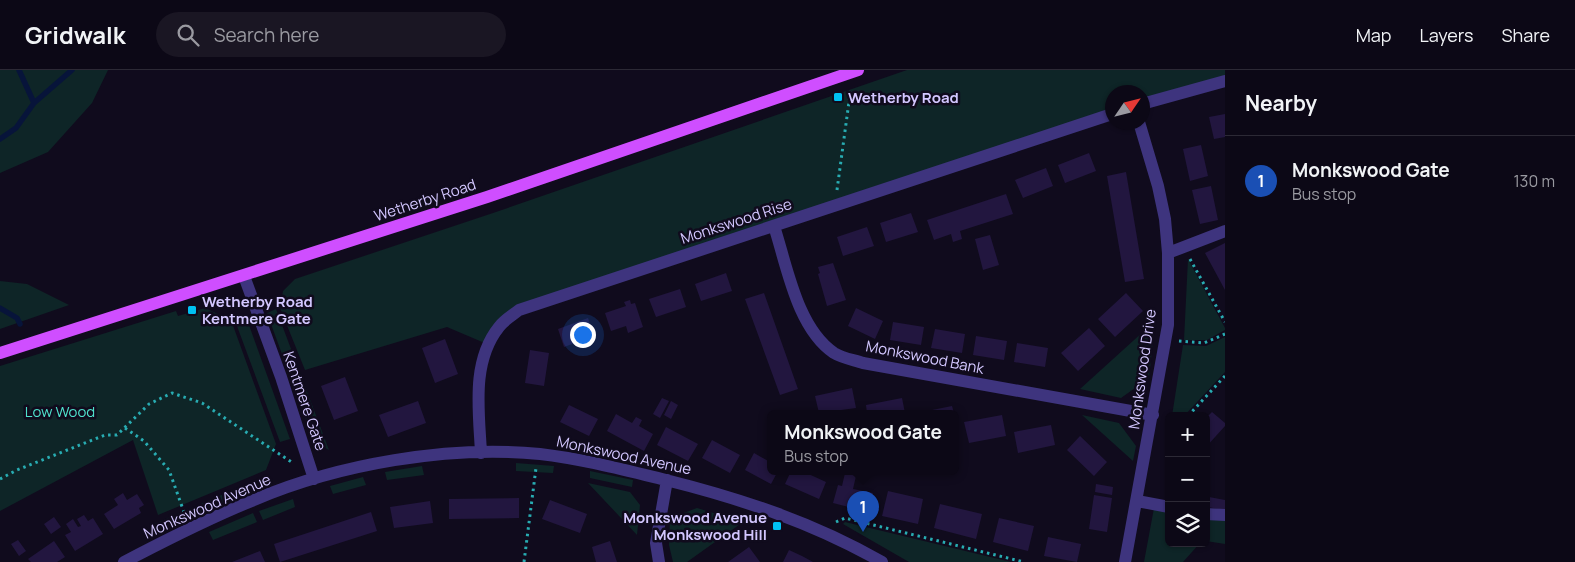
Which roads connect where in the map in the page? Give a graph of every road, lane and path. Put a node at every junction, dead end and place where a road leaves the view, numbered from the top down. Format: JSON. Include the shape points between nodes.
{"nodes":[{"id":1,"x":851,"y":71,"type":"edge"},
{"id":2,"x":1225,"y":81,"type":"edge"},
{"id":3,"x":1150,"y":102,"type":"edge"},
{"id":4,"x":1105,"y":116,"type":"edge"},
{"id":5,"x":1141,"y":130,"type":"edge"},
{"id":6,"x":835,"y":206,"type":"junction"},
{"id":7,"x":774,"y":226,"type":"junction"},
{"id":8,"x":1225,"y":231,"type":"edge"},
{"id":9,"x":1184,"y":247,"type":"junction"},
{"id":10,"x":1168,"y":253,"type":"junction"},
{"id":11,"x":244,"y":276,"type":"junction"},
{"id":12,"x":1225,"y":322,"type":"edge"},
{"id":13,"x":1225,"y":334,"type":"edge"},
{"id":14,"x":1166,"y":339,"type":"junction"},
{"id":15,"x":0,"y":353,"type":"edge"},
{"id":16,"x":1225,"y":376,"type":"edge"},
{"id":17,"x":1192,"y":412,"type":"edge"},
{"id":18,"x":1153,"y":415,"type":"junction"},
{"id":19,"x":125,"y":428,"type":"junction"},
{"id":20,"x":481,"y":453,"type":"junction"},
{"id":21,"x":538,"y":454,"type":"junction"},
{"id":22,"x":0,"y":479,"type":"edge"},
{"id":23,"x":314,"y":480,"type":"junction"},
{"id":24,"x":667,"y":480,"type":"junction"},
{"id":25,"x":1137,"y":501,"type":"junction"},
{"id":26,"x":1165,"y":506,"type":"edge"},
{"id":27,"x":1210,"y":514,"type":"edge"},
{"id":28,"x":1225,"y":515,"type":"edge"},
{"id":29,"x":190,"y":529,"type":"junction"},
{"id":30,"x":821,"y":530,"type":"junction"},
{"id":31,"x":124,"y":562,"type":"edge"},
{"id":32,"x":524,"y":562,"type":"edge"},
{"id":33,"x":659,"y":562,"type":"edge"},
{"id":34,"x":882,"y":562,"type":"edge"},
{"id":35,"x":1024,"y":562,"type":"edge"},
{"id":36,"x":1125,"y":562,"type":"edge"}],
"edges":[{"from":1,"to":6,"type":"path"},
{"from":1,"to":11,"type":"main road","name":"Wetherby Road","via":[[487,197]]},
{"from":2,"to":3,"type":"street"},
{"from":4,"to":6,"type":"street","name":"Monkswood Rise"},
{"from":5,"to":10,"type":"street","name":"Monkswood Drive","via":[[1158,186]]},
{"from":6,"to":7,"type":"street","name":"Monkswood Rise"},
{"from":7,"to":18,"type":"street","name":"Monkswood Bank","via":[[801,311],[814,335],[834,353],[863,363]]},
{"from":7,"to":20,"type":"street","name":"Monkswood Rise","via":[[519,310],[500,325],[487,344],[480,368]]},
{"from":8,"to":9,"type":"street"},
{"from":9,"to":10,"type":"street"},
{"from":9,"to":12,"type":"path"},
{"from":10,"to":14,"type":"street","name":"Monkswood Drive"},
{"from":11,"to":15,"type":"main road","name":"Wetherby Road"},
{"from":11,"to":23,"type":"street","name":"Kentmere Gate","via":[[282,378]]},
{"from":13,"to":14,"type":"path","via":[[1204,343]]},
{"from":14,"to":18,"type":"street","name":"Monkswood Drive"},
{"from":16,"to":17,"type":"path"},
{"from":18,"to":25,"type":"street","name":"Monkswood Drive"},
{"from":19,"to":22,"type":"path","via":[[117,435],[105,434]]},
{"from":19,"to":23,"type":"path","via":[[149,404],[172,393],[202,403],[277,450]]},
{"from":19,"to":29,"type":"path","via":[[144,441],[169,470]]},
{"from":20,"to":21,"type":"street","name":"Monkswood Avenue"},
{"from":20,"to":23,"type":"street","name":"Monkswood Avenue","via":[[431,455],[393,461]]},
{"from":21,"to":24,"type":"street","name":"Monkswood Avenue","via":[[577,459]]},
{"from":21,"to":32,"type":"path"},
{"from":23,"to":29,"type":"street","name":"Monkswood Avenue","via":[[256,499]]},
{"from":24,"to":30,"type":"street","name":"Monkswood Avenue","via":[[746,502]]},
{"from":24,"to":33,"type":"street","via":[[656,543]]},
{"from":25,"to":26,"type":"street"},
{"from":25,"to":36,"type":"street","name":"Monkswood Drive"},
{"from":27,"to":28,"type":"street"},
{"from":29,"to":31,"type":"street","name":"Monkswood Avenue"},
{"from":30,"to":34,"type":"street","name":"Monkswood Avenue"},
{"from":30,"to":35,"type":"path","via":[[845,518]]}]}
